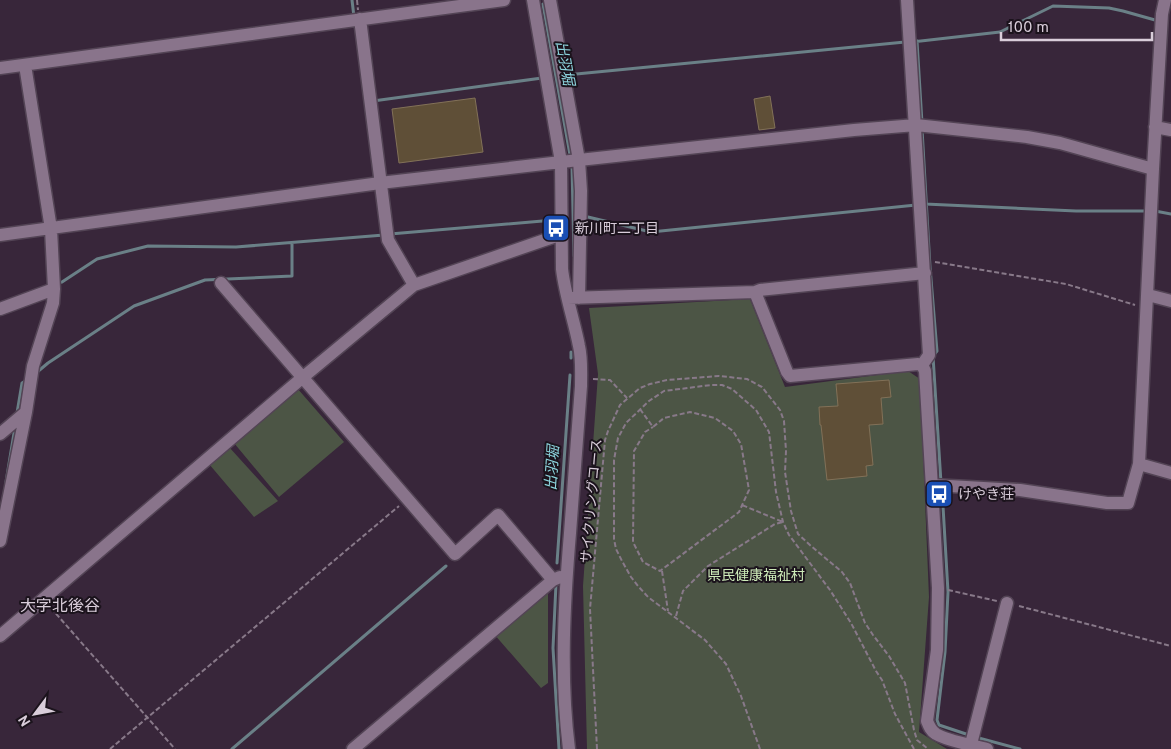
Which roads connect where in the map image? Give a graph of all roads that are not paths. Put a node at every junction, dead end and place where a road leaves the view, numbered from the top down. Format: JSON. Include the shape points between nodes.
{"nodes":[{"id":1,"x":504,"y":0,"type":"edge"},
{"id":2,"x":533,"y":0,"type":"edge"},
{"id":3,"x":550,"y":0,"type":"edge"},
{"id":4,"x":907,"y":0,"type":"edge"},
{"id":5,"x":1165,"y":0,"type":"edge"},
{"id":6,"x":360,"y":19,"type":"junction"},
{"id":7,"x":25,"y":64,"type":"junction"},
{"id":8,"x":0,"y":68,"type":"edge"},
{"id":9,"x":916,"y":125,"type":"junction"},
{"id":10,"x":1155,"y":127,"type":"junction"},
{"id":11,"x":1171,"y":130,"type":"edge"},
{"id":12,"x":579,"y":160,"type":"junction"},
{"id":13,"x":561,"y":162,"type":"junction"},
{"id":14,"x":1153,"y":169,"type":"junction"},
{"id":15,"x":380,"y":183,"type":"junction"},
{"id":16,"x":51,"y":229,"type":"junction"},
{"id":17,"x":562,"y":234,"type":"junction"},
{"id":18,"x":0,"y":235,"type":"edge"},
{"id":19,"x":924,"y":267,"type":"junction"},
{"id":20,"x":221,"y":283,"type":"dead end"},
{"id":21,"x":414,"y":285,"type":"junction"},
{"id":22,"x":54,"y":289,"type":"junction"},
{"id":23,"x":755,"y":292,"type":"junction"},
{"id":24,"x":1148,"y":295,"type":"junction"},
{"id":25,"x":574,"y":298,"type":"junction"},
{"id":26,"x":1171,"y":301,"type":"edge"},
{"id":27,"x":0,"y":309,"type":"edge"},
{"id":28,"x":922,"y":366,"type":"junction"},
{"id":29,"x":302,"y":378,"type":"junction"},
{"id":30,"x":26,"y":412,"type":"junction"},
{"id":31,"x":0,"y":434,"type":"edge"},
{"id":32,"x":1139,"y":464,"type":"junction"},
{"id":33,"x":1171,"y":472,"type":"edge"},
{"id":34,"x":932,"y":485,"type":"junction"},
{"id":35,"x":0,"y":540,"type":"edge"},
{"id":36,"x":567,"y":573,"type":"junction"},
{"id":37,"x":553,"y":580,"type":"junction"},
{"id":38,"x":1007,"y":603,"type":"road end"},
{"id":39,"x":0,"y":636,"type":"edge"},
{"id":40,"x":971,"y":744,"type":"junction"},
{"id":41,"x":353,"y":749,"type":"edge"},
{"id":42,"x":569,"y":749,"type":"edge"},
{"id":43,"x":987,"y":749,"type":"edge"}],
"edges":[{"from":1,"to":6,"type":"street"},
{"from":2,"to":13,"type":"street"},
{"from":3,"to":12,"type":"street"},
{"from":4,"to":9,"type":"street"},
{"from":5,"to":10,"type":"street"},
{"from":6,"to":7,"type":"street"},
{"from":6,"to":15,"type":"street"},
{"from":7,"to":8,"type":"street"},
{"from":7,"to":16,"type":"street"},
{"from":9,"to":12,"type":"street"},
{"from":9,"to":14,"type":"street","via":[[1060,143]]},
{"from":9,"to":19,"type":"street"},
{"from":10,"to":11,"type":"street"},
{"from":10,"to":14,"type":"street"},
{"from":12,"to":13,"type":"street"},
{"from":12,"to":25,"type":"street","via":[[581,192]]},
{"from":13,"to":15,"type":"street"},
{"from":13,"to":17,"type":"street"},
{"from":14,"to":24,"type":"street"},
{"from":15,"to":16,"type":"street"},
{"from":15,"to":21,"type":"street","via":[[388,240]]},
{"from":16,"to":18,"type":"street"},
{"from":16,"to":22,"type":"street"},
{"from":17,"to":21,"type":"street"},
{"from":17,"to":25,"type":"street","via":[[563,281]]},
{"from":19,"to":23,"type":"street"},
{"from":19,"to":28,"type":"street","via":[[929,355]]},
{"from":20,"to":29,"type":"street"},
{"from":21,"to":29,"type":"street"},
{"from":22,"to":27,"type":"street"},
{"from":22,"to":30,"type":"street"},
{"from":23,"to":25,"type":"street"},
{"from":23,"to":28,"type":"street","via":[[790,376]]},
{"from":24,"to":26,"type":"street"},
{"from":24,"to":32,"type":"street"},
{"from":25,"to":36,"type":"street","via":[[581,378]]},
{"from":28,"to":34,"type":"street","via":[[925,371]]},
{"from":29,"to":37,"type":"street","via":[[455,554],[498,515]]},
{"from":29,"to":39,"type":"street"},
{"from":30,"to":31,"type":"street"},
{"from":30,"to":35,"type":"street"},
{"from":32,"to":33,"type":"street"},
{"from":32,"to":34,"type":"street","via":[[1128,503],[1020,490]]},
{"from":34,"to":40,"type":"street","via":[[938,588],[937,650],[927,721],[935,733]]},
{"from":36,"to":37,"type":"street"},
{"from":36,"to":42,"type":"street","via":[[563,657]]},
{"from":37,"to":41,"type":"street"},
{"from":38,"to":40,"type":"street"},
{"from":40,"to":43,"type":"street"}]}
